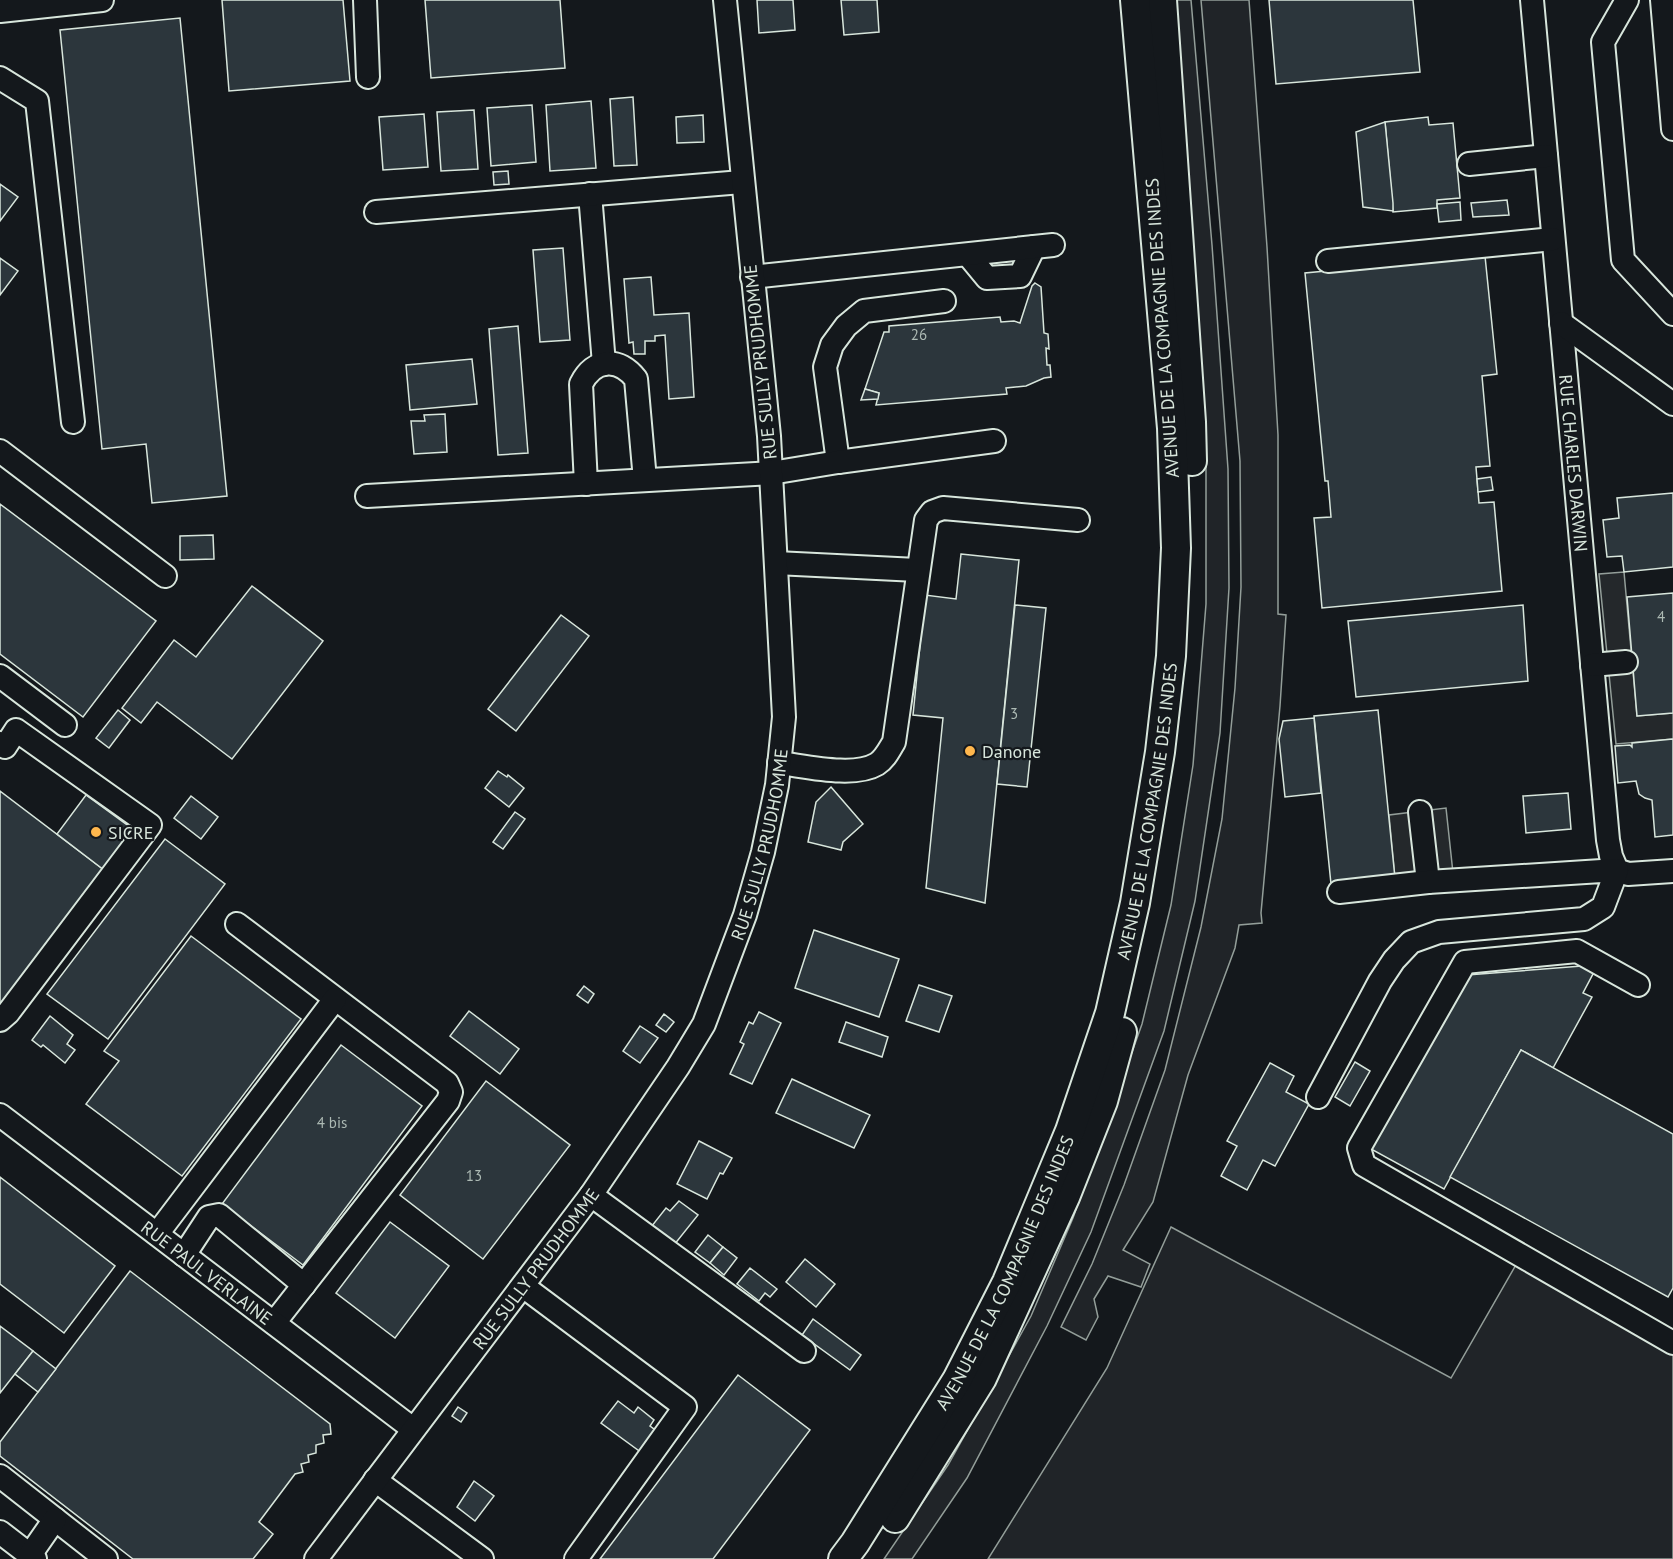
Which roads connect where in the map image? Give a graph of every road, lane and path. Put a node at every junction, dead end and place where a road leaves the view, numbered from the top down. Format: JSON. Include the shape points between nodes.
{"nodes":[{"id":1,"x":102,"y":0,"type":"edge"},
{"id":2,"x":365,"y":0,"type":"edge"},
{"id":3,"x":725,"y":0,"type":"edge"},
{"id":4,"x":1135,"y":0,"type":"edge"},
{"id":5,"x":1148,"y":0,"type":"edge"},
{"id":6,"x":1162,"y":0,"type":"edge"},
{"id":7,"x":1532,"y":0,"type":"edge"},
{"id":8,"x":1627,"y":0,"type":"edge"},
{"id":9,"x":1662,"y":0,"type":"edge"},
{"id":10,"x":0,"y":11,"type":"edge"},
{"id":11,"x":368,"y":77,"type":"dead end"},
{"id":12,"x":0,"y":78,"type":"edge"},
{"id":13,"x":1673,"y":129,"type":"edge"},
{"id":14,"x":1546,"y":156,"type":"junction"},
{"id":15,"x":1469,"y":164,"type":"dead end"},
{"id":16,"x":742,"y":182,"type":"junction"},
{"id":17,"x":590,"y":194,"type":"junction"},
{"id":18,"x":376,"y":212,"type":"dead end"},
{"id":19,"x":1553,"y":239,"type":"junction"},
{"id":20,"x":1043,"y":246,"type":"dead end"},
{"id":21,"x":1328,"y":261,"type":"dead end"},
{"id":22,"x":752,"y":277,"type":"junction"},
{"id":23,"x":944,"y":301,"type":"dead end"},
{"id":24,"x":1673,"y":314,"type":"edge"},
{"id":25,"x":1561,"y":323,"type":"junction"},
{"id":26,"x":604,"y":364,"type":"junction"},
{"id":27,"x":1673,"y":404,"type":"edge"},
{"id":28,"x":73,"y":422,"type":"dead end"},
{"id":29,"x":994,"y":441,"type":"dead end"},
{"id":30,"x":0,"y":451,"type":"edge"},
{"id":31,"x":838,"y":462,"type":"junction"},
{"id":32,"x":771,"y":473,"type":"junction"},
{"id":33,"x":645,"y":480,"type":"junction"},
{"id":34,"x":586,"y":484,"type":"junction"},
{"id":35,"x":367,"y":496,"type":"dead end"},
{"id":36,"x":1078,"y":520,"type":"dead end"},
{"id":37,"x":776,"y":563,"type":"junction"},
{"id":38,"x":918,"y":570,"type":"junction"},
{"id":39,"x":165,"y":576,"type":"dead end"},
{"id":40,"x":1626,"y":662,"type":"dead end"},
{"id":41,"x":1592,"y":665,"type":"junction"},
{"id":42,"x":0,"y":676,"type":"edge"},
{"id":43,"x":65,"y":725,"type":"dead end"},
{"id":44,"x":0,"y":743,"type":"edge"},
{"id":45,"x":779,"y":763,"type":"junction"},
{"id":46,"x":1420,"y":812,"type":"dead end"},
{"id":47,"x":1617,"y":870,"type":"junction"},
{"id":48,"x":1673,"y":871,"type":"edge"},
{"id":49,"x":1428,"y":882,"type":"junction"},
{"id":50,"x":1339,"y":892,"type":"dead end"},
{"id":51,"x":237,"y":924,"type":"dead end"},
{"id":52,"x":1638,"y":985,"type":"dead end"},
{"id":53,"x":335,"y":999,"type":"junction"},
{"id":54,"x":0,"y":1020,"type":"edge"},
{"id":55,"x":1318,"y":1097,"type":"dead end"},
{"id":56,"x":0,"y":1115,"type":"edge"},
{"id":57,"x":591,"y":1195,"type":"junction"},
{"id":58,"x":157,"y":1234,"type":"junction"},
{"id":59,"x":184,"y":1255,"type":"junction"},
{"id":60,"x":304,"y":1285,"type":"junction"},
{"id":61,"x":523,"y":1286,"type":"junction"},
{"id":62,"x":274,"y":1323,"type":"junction"},
{"id":63,"x":1673,"y":1343,"type":"edge"},
{"id":64,"x":804,"y":1351,"type":"dead end"},
{"id":65,"x":413,"y":1429,"type":"junction"},
{"id":66,"x":0,"y":1476,"type":"edge"},
{"id":67,"x":375,"y":1480,"type":"junction"},
{"id":68,"x":55,"y":1519,"type":"junction"},
{"id":69,"x":0,"y":1532,"type":"edge"},
{"id":70,"x":33,"y":1557,"type":"edge"},
{"id":71,"x":106,"y":1559,"type":"edge"},
{"id":72,"x":316,"y":1559,"type":"edge"},
{"id":73,"x":482,"y":1559,"type":"edge"},
{"id":74,"x":576,"y":1559,"type":"edge"},
{"id":75,"x":843,"y":1559,"type":"edge"},
{"id":76,"x":857,"y":1559,"type":"edge"},
{"id":77,"x":866,"y":1559,"type":"edge"}],
"edges":[{"from":1,"to":10,"type":"street"},
{"from":2,"to":11,"type":"street"},
{"from":3,"to":16,"type":"street","name":"RUE SULLY PRUDHOMME"},
{"from":4,"to":75,"type":"main road","name":"AVENUE DE LA COMPAGNIE DES INDES","via":[[1171,417],[1176,548],[1172,656],[1135,903],[1110,1013],[1070,1131],[1007,1282],[957,1380]]},
{"from":5,"to":76,"type":"street","name":"AVENUE DE LA COMPAGNIE DES INDES","via":[[1176,349],[1186,536],[1182,639],[1158,824],[1128,974],[1101,1075],[1076,1147],[982,1358]]},
{"from":6,"to":77,"type":"main road","name":"AVENUE DE LA COMPAGNIE DES INDES","via":[[1191,422],[1193,530],[1187,682],[1163,847],[1127,1017],[1103,1101],[1065,1197],[982,1378]]},
{"from":7,"to":14,"type":"street","name":"RUE CHARLES DARWIN"},
{"from":8,"to":24,"type":"street","via":[[1603,42],[1623,260]]},
{"from":9,"to":13,"type":"street"},
{"from":12,"to":28,"type":"street","via":[[37,101]]},
{"from":14,"to":15,"type":"street"},
{"from":14,"to":19,"type":"street","name":"RUE CHARLES DARWIN"},
{"from":16,"to":17,"type":"street"},
{"from":16,"to":22,"type":"street","name":"RUE SULLY PRUDHOMME"},
{"from":17,"to":18,"type":"street"},
{"from":17,"to":26,"type":"street"},
{"from":19,"to":21,"type":"street"},
{"from":19,"to":25,"type":"street","name":"RUE CHARLES DARWIN"},
{"from":20,"to":22,"type":"street"},
{"from":22,"to":32,"type":"street","name":"RUE SULLY PRUDHOMME"},
{"from":23,"to":31,"type":"street","via":[[864,311],[832,345],[825,367]]},
{"from":25,"to":27,"type":"street"},
{"from":25,"to":41,"type":"street","name":"RUE CHARLES DARWIN"},
{"from":26,"to":33,"type":"street","via":[[622,366],[636,379]]},
{"from":26,"to":34,"type":"street","via":[[594,367],[581,384]]},
{"from":29,"to":31,"type":"street"},
{"from":30,"to":39,"type":"street"},
{"from":31,"to":32,"type":"street"},
{"from":32,"to":33,"type":"street"},
{"from":32,"to":37,"type":"street","name":"RUE SULLY PRUDHOMME"},
{"from":33,"to":34,"type":"street"},
{"from":34,"to":35,"type":"street"},
{"from":36,"to":38,"type":"street","via":[[938,509],[926,520]]},
{"from":37,"to":38,"type":"street"},
{"from":37,"to":45,"type":"street","name":"RUE SULLY PRUDHOMME","via":[[784,717]]},
{"from":38,"to":45,"type":"street","via":[[894,742],[887,754],[872,766],[852,771]]},
{"from":40,"to":41,"type":"street"},
{"from":41,"to":47,"type":"street","name":"RUE CHARLES DARWIN","via":[[1608,840]]},
{"from":42,"to":43,"type":"street"},
{"from":44,"to":54,"type":"street","via":[[5,747],[16,730],[150,825]]},
{"from":45,"to":57,"type":"street","name":"RUE SULLY PRUDHOMME","via":[[763,852],[745,915],[704,1024]]},
{"from":46,"to":49,"type":"street"},
{"from":47,"to":48,"type":"street","via":[[1628,874]]},
{"from":47,"to":49,"type":"street"},
{"from":47,"to":55,"type":"street","via":[[1603,907],[1584,919],[1439,932],[1411,942],[1380,981]]},
{"from":49,"to":50,"type":"street"},
{"from":51,"to":53,"type":"street"},
{"from":52,"to":63,"type":"street","via":[[1577,951],[1465,962],[1359,1148],[1364,1165]]},
{"from":53,"to":58,"type":"street"},
{"from":53,"to":60,"type":"street","via":[[447,1083],[451,1092]]},
{"from":56,"to":58,"type":"street","name":"RUE PAUL VERLAINE"},
{"from":57,"to":61,"type":"street","name":"RUE SULLY PRUDHOMME"},
{"from":57,"to":64,"type":"street"},
{"from":58,"to":59,"type":"street","name":"RUE PAUL VERLAINE"},
{"from":59,"to":60,"type":"street","via":[[209,1217],[219,1215]]},
{"from":59,"to":62,"type":"street","name":"RUE PAUL VERLAINE"},
{"from":60,"to":62,"type":"street"},
{"from":61,"to":65,"type":"street","name":"RUE SULLY PRUDHOMME"},
{"from":61,"to":74,"type":"street","via":[[685,1407]]},
{"from":62,"to":65,"type":"street","name":"RUE PAUL VERLAINE"},
{"from":65,"to":67,"type":"street","name":"RUE SULLY PRUDHOMME"},
{"from":66,"to":68,"type":"street"},
{"from":67,"to":72,"type":"street","name":"RUE SULLY PRUDHOMME"},
{"from":67,"to":73,"type":"street"},
{"from":68,"to":70,"type":"street"},
{"from":68,"to":71,"type":"street"},
{"from":69,"to":70,"type":"street"}]}
